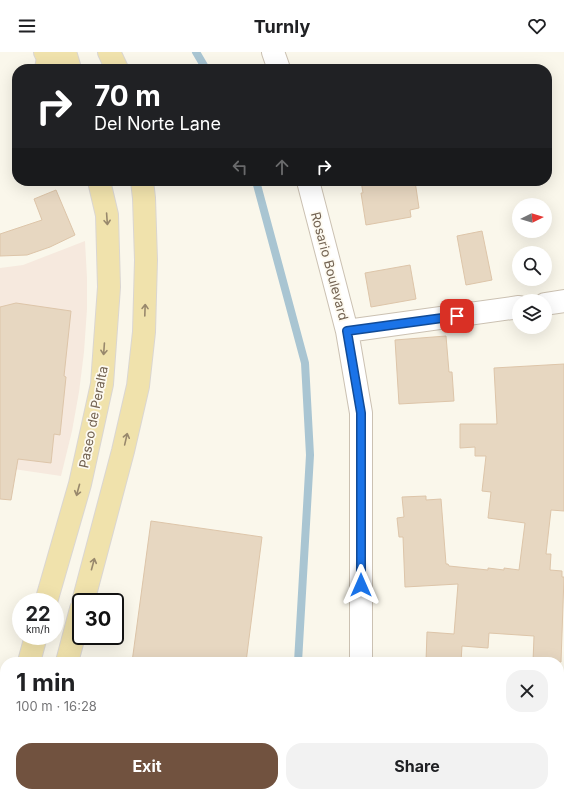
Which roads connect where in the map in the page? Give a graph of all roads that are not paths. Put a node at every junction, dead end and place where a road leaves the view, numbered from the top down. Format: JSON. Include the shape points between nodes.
{"nodes":[{"id":1,"x":45,"y":52,"type":"edge"},
{"id":2,"x":65,"y":52,"type":"edge"},
{"id":3,"x":109,"y":52,"type":"edge"},
{"id":4,"x":273,"y":52,"type":"edge"},
{"id":5,"x":47,"y":64,"type":"edge"},
{"id":6,"x":69,"y":64,"type":"edge"},
{"id":7,"x":114,"y":64,"type":"edge"},
{"id":8,"x":278,"y":64,"type":"edge"},
{"id":9,"x":100,"y":186,"type":"edge"},
{"id":10,"x":143,"y":186,"type":"edge"},
{"id":11,"x":309,"y":186,"type":"edge"},
{"id":12,"x":564,"y":301,"type":"edge"},
{"id":13,"x":552,"y":303,"type":"edge"},
{"id":14,"x":512,"y":308,"type":"edge"},
{"id":15,"x":347,"y":331,"type":"junction"},
{"id":16,"x":49,"y":593,"type":"edge"},
{"id":17,"x":85,"y":593,"type":"edge"},
{"id":18,"x":72,"y":643,"type":"edge"},
{"id":19,"x":33,"y":645,"type":"edge"},
{"id":20,"x":30,"y":657,"type":"edge"},
{"id":21,"x":68,"y":657,"type":"edge"},
{"id":22,"x":361,"y":657,"type":"edge"}],
"edges":[{"from":1,"to":5,"type":"main road","via":[[48,58]]},
{"from":2,"to":6,"type":"main road"},
{"from":3,"to":7,"type":"main road"},
{"from":4,"to":8,"type":"street"},
{"from":9,"to":16,"type":"main road","name":"Paseo de Peralta","one_way":true,"via":[[107,215],[109,287],[102,384],[80,484]]},
{"from":17,"to":10,"type":"main road","one_way":true,"via":[[138,386],[144,332],[146,260]]},
{"from":11,"to":15,"type":"street","name":"Rosario Boulevard"},
{"from":12,"to":13,"type":"street"},
{"from":14,"to":15,"type":"street"},
{"from":15,"to":22,"type":"street","name":"Rosario Boulevard","via":[[361,413]]},
{"from":18,"to":21,"type":"main road"},
{"from":19,"to":20,"type":"main road"}]}
